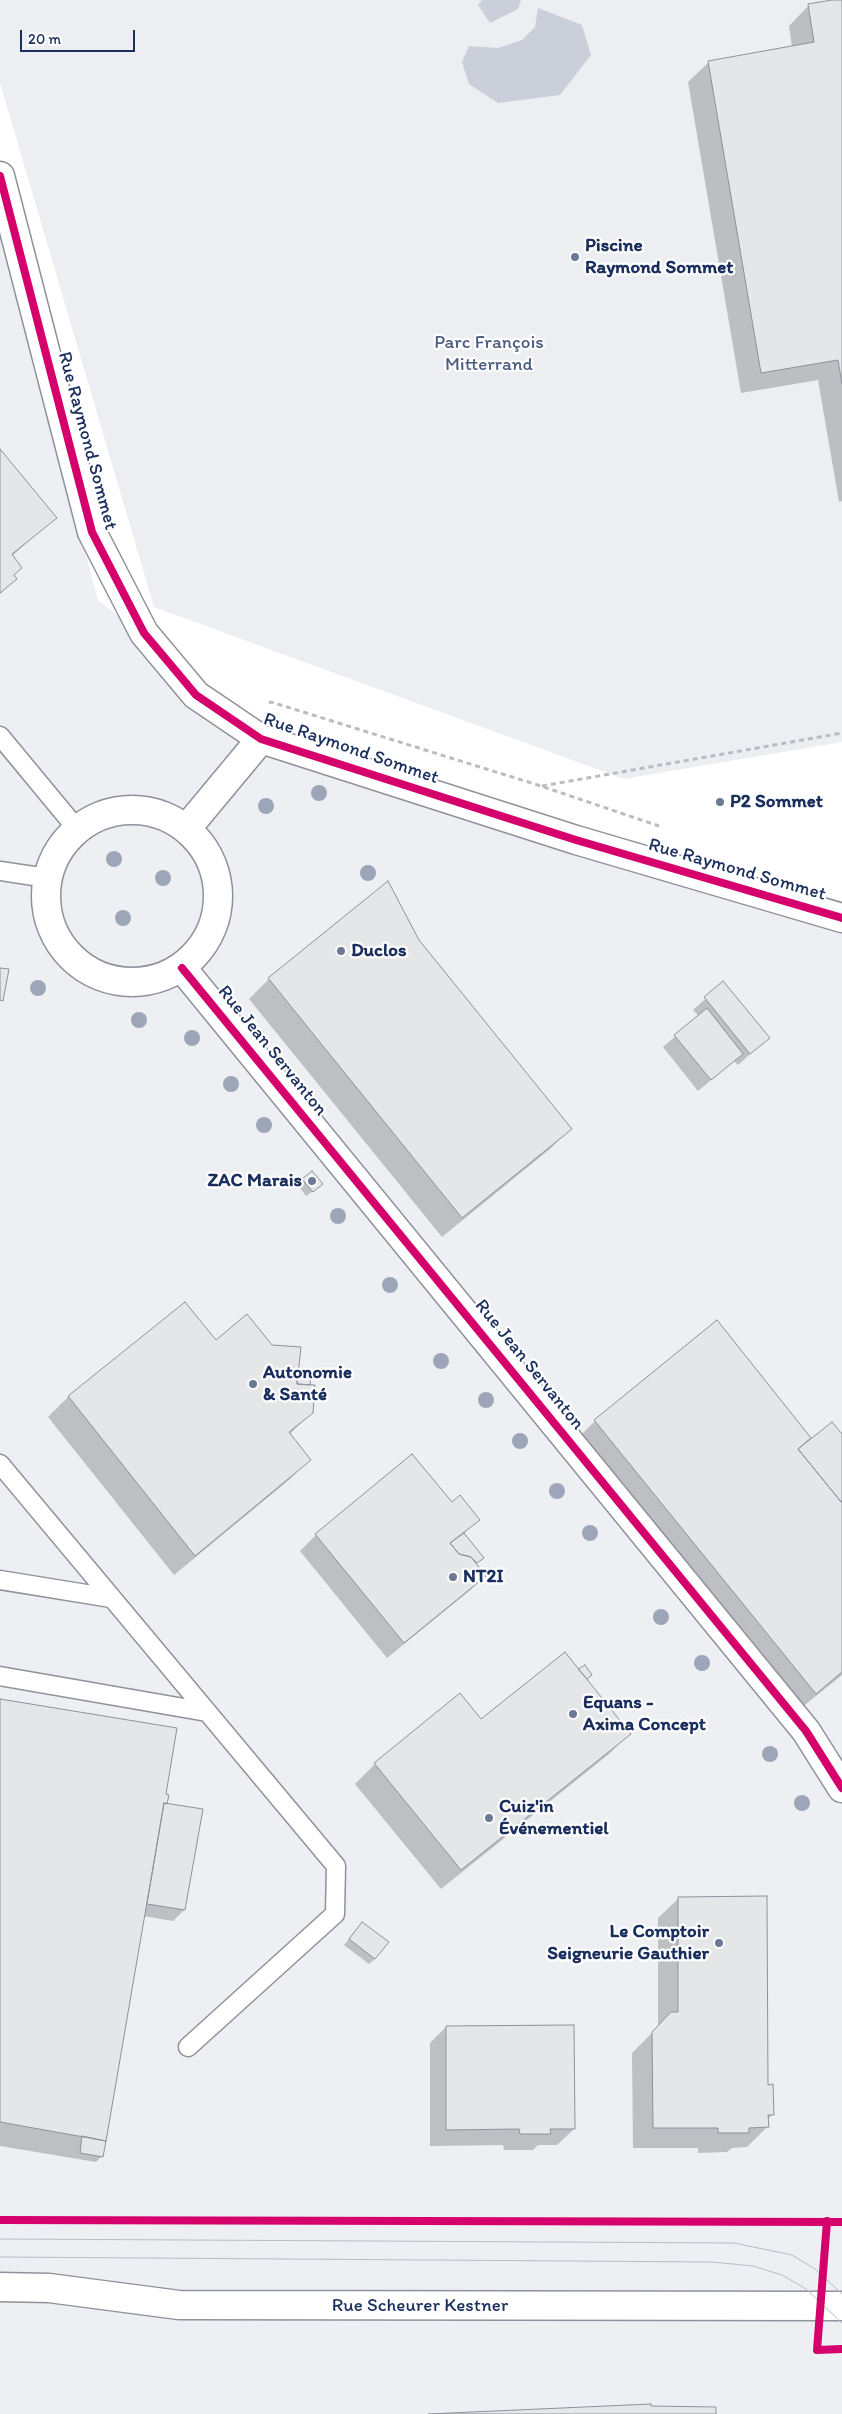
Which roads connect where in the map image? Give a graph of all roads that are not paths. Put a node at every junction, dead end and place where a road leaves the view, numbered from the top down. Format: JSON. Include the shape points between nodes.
{"nodes":[{"id":1,"x":0,"y":176,"type":"edge"},
{"id":2,"x":0,"y":736,"type":"edge"},
{"id":3,"x":261,"y":739,"type":"junction"},
{"id":4,"x":187,"y":828,"type":"junction"},
{"id":5,"x":77,"y":829,"type":"junction"},
{"id":6,"x":0,"y":871,"type":"edge"},
{"id":7,"x":47,"y":878,"type":"junction"},
{"id":8,"x":842,"y":918,"type":"edge"},
{"id":9,"x":182,"y":968,"type":"junction"},
{"id":10,"x":0,"y":1464,"type":"edge"},
{"id":11,"x":0,"y":1580,"type":"edge"},
{"id":12,"x":111,"y":1598,"type":"junction"},
{"id":13,"x":0,"y":1676,"type":"edge"},
{"id":14,"x":208,"y":1712,"type":"junction"},
{"id":15,"x":842,"y":1788,"type":"edge"},
{"id":16,"x":188,"y":2047,"type":"dead end"},
{"id":17,"x":0,"y":2287,"type":"edge"},
{"id":18,"x":842,"y":2306,"type":"edge"}],
"edges":[{"from":1,"to":3,"type":"street","name":"Rue Raymond Sommet","via":[[92,532],[144,633],[196,695]]},
{"from":2,"to":5,"type":"lane"},
{"from":3,"to":4,"type":"street"},
{"from":3,"to":8,"type":"street","name":"Rue Raymond Sommet","via":[[576,840]]},
{"from":4,"to":5,"type":"street","via":[[161,814],[132,809],[103,814]]},
{"from":4,"to":9,"type":"street","via":[[205,848],[216,872],[219,899],[214,926],[201,949]]},
{"from":5,"to":7,"type":"street","via":[[58,850]]},
{"from":6,"to":7,"type":"lane"},
{"from":7,"to":9,"type":"street","via":[[48,917],[54,936],[72,959],[97,975],[125,982],[155,980]]},
{"from":9,"to":15,"type":"street","name":"Rue Jean Servanton","via":[[806,1731]]},
{"from":10,"to":12,"type":"lane"},
{"from":11,"to":12,"type":"lane"},
{"from":12,"to":14,"type":"lane"},
{"from":13,"to":14,"type":"lane"},
{"from":14,"to":16,"type":"lane","via":[[336,1866],[335,1914]]},
{"from":17,"to":18,"type":"street","name":"Rue Scheurer Kestner","via":[[49,2288],[180,2305]]}]}
